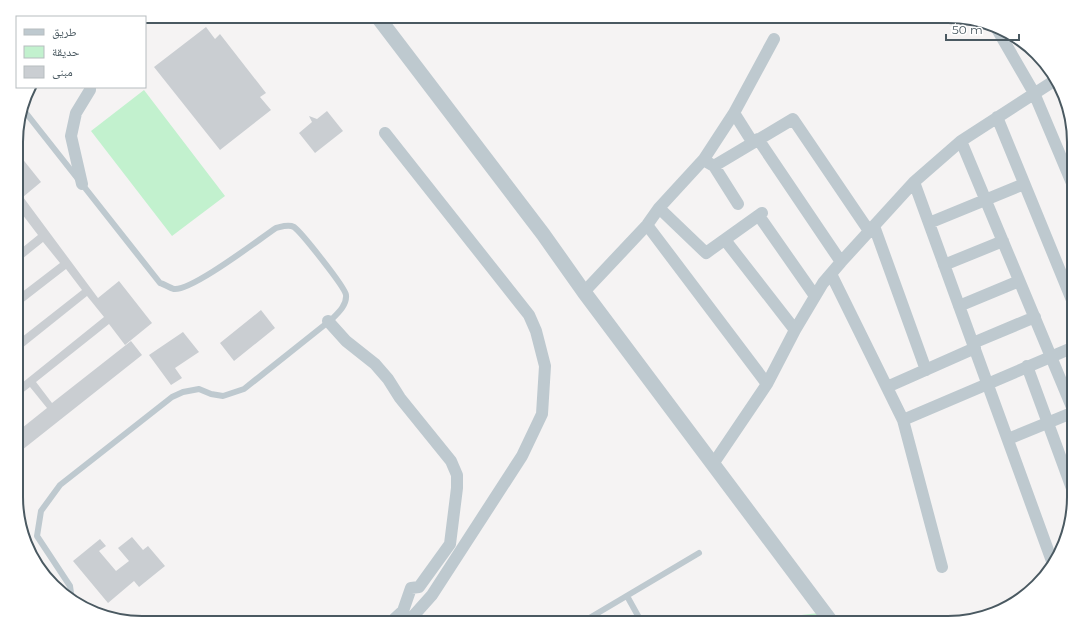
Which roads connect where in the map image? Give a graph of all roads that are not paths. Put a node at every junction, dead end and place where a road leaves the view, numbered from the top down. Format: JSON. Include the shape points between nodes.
{"nodes":[{"id":1,"x":382,"y":23,"type":"edge"},
{"id":2,"x":1001,"y":35,"type":"edge"},
{"id":3,"x":774,"y":39,"type":"dead end"},
{"id":4,"x":1051,"y":82,"type":"edge"},
{"id":5,"x":90,"y":88,"type":"edge"},
{"id":6,"x":1034,"y":92,"type":"junction"},
{"id":7,"x":734,"y":113,"type":"junction"},
{"id":8,"x":26,"y":114,"type":"edge"},
{"id":9,"x":997,"y":117,"type":"junction"},
{"id":10,"x":385,"y":132,"type":"dead end"},
{"id":11,"x":756,"y":141,"type":"junction"},
{"id":12,"x":962,"y":141,"type":"junction"},
{"id":13,"x":709,"y":162,"type":"junction"},
{"id":14,"x":1067,"y":171,"type":"edge"},
{"id":15,"x":914,"y":182,"type":"junction"},
{"id":16,"x":82,"y":184,"type":"junction"},
{"id":17,"x":1024,"y":184,"type":"junction"},
{"id":18,"x":986,"y":199,"type":"junction"},
{"id":19,"x":738,"y":204,"type":"dead end"},
{"id":20,"x":659,"y":208,"type":"junction"},
{"id":21,"x":928,"y":223,"type":"junction"},
{"id":22,"x":647,"y":224,"type":"junction"},
{"id":23,"x":872,"y":229,"type":"junction"},
{"id":24,"x":725,"y":240,"type":"junction"},
{"id":25,"x":1003,"y":241,"type":"junction"},
{"id":26,"x":841,"y":262,"type":"junction"},
{"id":27,"x":944,"y":265,"type":"junction"},
{"id":28,"x":831,"y":274,"type":"junction"},
{"id":29,"x":1019,"y":281,"type":"junction"},
{"id":30,"x":587,"y":288,"type":"junction"},
{"id":31,"x":1067,"y":288,"type":"edge"},
{"id":32,"x":815,"y":296,"type":"junction"},
{"id":33,"x":959,"y":306,"type":"junction"},
{"id":34,"x":1034,"y":317,"type":"junction"},
{"id":35,"x":328,"y":321,"type":"junction"},
{"id":36,"x":795,"y":330,"type":"junction"},
{"id":37,"x":974,"y":346,"type":"junction"},
{"id":38,"x":1067,"y":350,"type":"edge"},
{"id":39,"x":1051,"y":356,"type":"junction"},
{"id":40,"x":1027,"y":366,"type":"junction"},
{"id":41,"x":926,"y":370,"type":"junction"},
{"id":42,"x":987,"y":383,"type":"junction"},
{"id":43,"x":767,"y":384,"type":"junction"},
{"id":44,"x":887,"y":387,"type":"junction"},
{"id":45,"x":1067,"y":395,"type":"edge"},
{"id":46,"x":1067,"y":415,"type":"edge"},
{"id":47,"x":903,"y":420,"type":"junction"},
{"id":48,"x":1048,"y":422,"type":"junction"},
{"id":49,"x":1008,"y":439,"type":"junction"},
{"id":50,"x":716,"y":459,"type":"junction"},
{"id":51,"x":1067,"y":467,"type":"edge"},
{"id":52,"x":699,"y":553,"type":"dead end"},
{"id":53,"x":1051,"y":557,"type":"edge"},
{"id":54,"x":942,"y":567,"type":"dead end"},
{"id":55,"x":71,"y":592,"type":"edge"},
{"id":56,"x":627,"y":596,"type":"junction"},
{"id":57,"x":398,"y":616,"type":"edge"},
{"id":58,"x":413,"y":616,"type":"edge"},
{"id":59,"x":593,"y":616,"type":"edge"},
{"id":60,"x":638,"y":616,"type":"edge"},
{"id":61,"x":827,"y":616,"type":"edge"},
{"id":62,"x":838,"y":616,"type":"edge"}],
"edges":[{"from":1,"to":30,"type":"street"},
{"from":2,"to":6,"type":"street"},
{"from":3,"to":7,"type":"street"},
{"from":4,"to":6,"type":"street"},
{"from":5,"to":16,"type":"street","via":[[76,113],[71,136]]},
{"from":6,"to":9,"type":"street"},
{"from":6,"to":14,"type":"street"},
{"from":7,"to":11,"type":"street"},
{"from":7,"to":13,"type":"street"},
{"from":8,"to":16,"type":"lane"},
{"from":9,"to":12,"type":"street"},
{"from":9,"to":17,"type":"street"},
{"from":10,"to":58,"type":"street","via":[[529,315],[536,331],[544,366],[542,414],[522,456],[432,595]]},
{"from":11,"to":13,"type":"street"},
{"from":11,"to":23,"type":"street","via":[[793,119]]},
{"from":11,"to":26,"type":"street"},
{"from":12,"to":15,"type":"street"},
{"from":12,"to":18,"type":"street"},
{"from":13,"to":19,"type":"street"},
{"from":13,"to":20,"type":"street"},
{"from":15,"to":21,"type":"street"},
{"from":15,"to":23,"type":"street"},
{"from":16,"to":35,"type":"lane","via":[[160,283],[175,289],[203,278],[276,228],[293,227],[341,284],[346,296],[344,306]]},
{"from":17,"to":18,"type":"street"},
{"from":17,"to":31,"type":"street"},
{"from":18,"to":21,"type":"street"},
{"from":18,"to":25,"type":"street"},
{"from":20,"to":22,"type":"street"},
{"from":20,"to":24,"type":"street","via":[[706,253]]},
{"from":21,"to":27,"type":"street"},
{"from":22,"to":30,"type":"street"},
{"from":22,"to":43,"type":"street"},
{"from":23,"to":26,"type":"street"},
{"from":23,"to":41,"type":"street"},
{"from":24,"to":32,"type":"street","via":[[760,214]]},
{"from":24,"to":36,"type":"street"},
{"from":25,"to":27,"type":"street"},
{"from":25,"to":29,"type":"street"},
{"from":26,"to":28,"type":"street"},
{"from":27,"to":33,"type":"street"},
{"from":28,"to":32,"type":"street"},
{"from":28,"to":44,"type":"street"},
{"from":29,"to":33,"type":"street"},
{"from":29,"to":34,"type":"street"},
{"from":30,"to":50,"type":"street"},
{"from":32,"to":36,"type":"street"},
{"from":33,"to":37,"type":"street"},
{"from":34,"to":37,"type":"street"},
{"from":34,"to":39,"type":"street"},
{"from":35,"to":55,"type":"lane","via":[[244,389],[223,396],[199,389],[172,397],[60,485],[41,511],[37,536],[70,586]]},
{"from":35,"to":57,"type":"street","via":[[388,379],[400,398],[451,461],[457,475],[450,544],[419,587],[411,588],[403,611]]},
{"from":36,"to":43,"type":"street"},
{"from":37,"to":41,"type":"street"},
{"from":37,"to":42,"type":"street"},
{"from":38,"to":39,"type":"street"},
{"from":39,"to":40,"type":"street"},
{"from":39,"to":45,"type":"street"},
{"from":40,"to":42,"type":"street"},
{"from":40,"to":48,"type":"street"},
{"from":41,"to":44,"type":"street"},
{"from":42,"to":47,"type":"street"},
{"from":42,"to":49,"type":"street"},
{"from":43,"to":50,"type":"street"},
{"from":44,"to":47,"type":"street"},
{"from":46,"to":48,"type":"street"},
{"from":47,"to":54,"type":"street"},
{"from":48,"to":49,"type":"street"},
{"from":48,"to":51,"type":"street"},
{"from":49,"to":53,"type":"street"},
{"from":50,"to":61,"type":"street"},
{"from":50,"to":62,"type":"street"},
{"from":52,"to":56,"type":"lane"},
{"from":56,"to":59,"type":"lane"},
{"from":56,"to":60,"type":"lane"}]}
